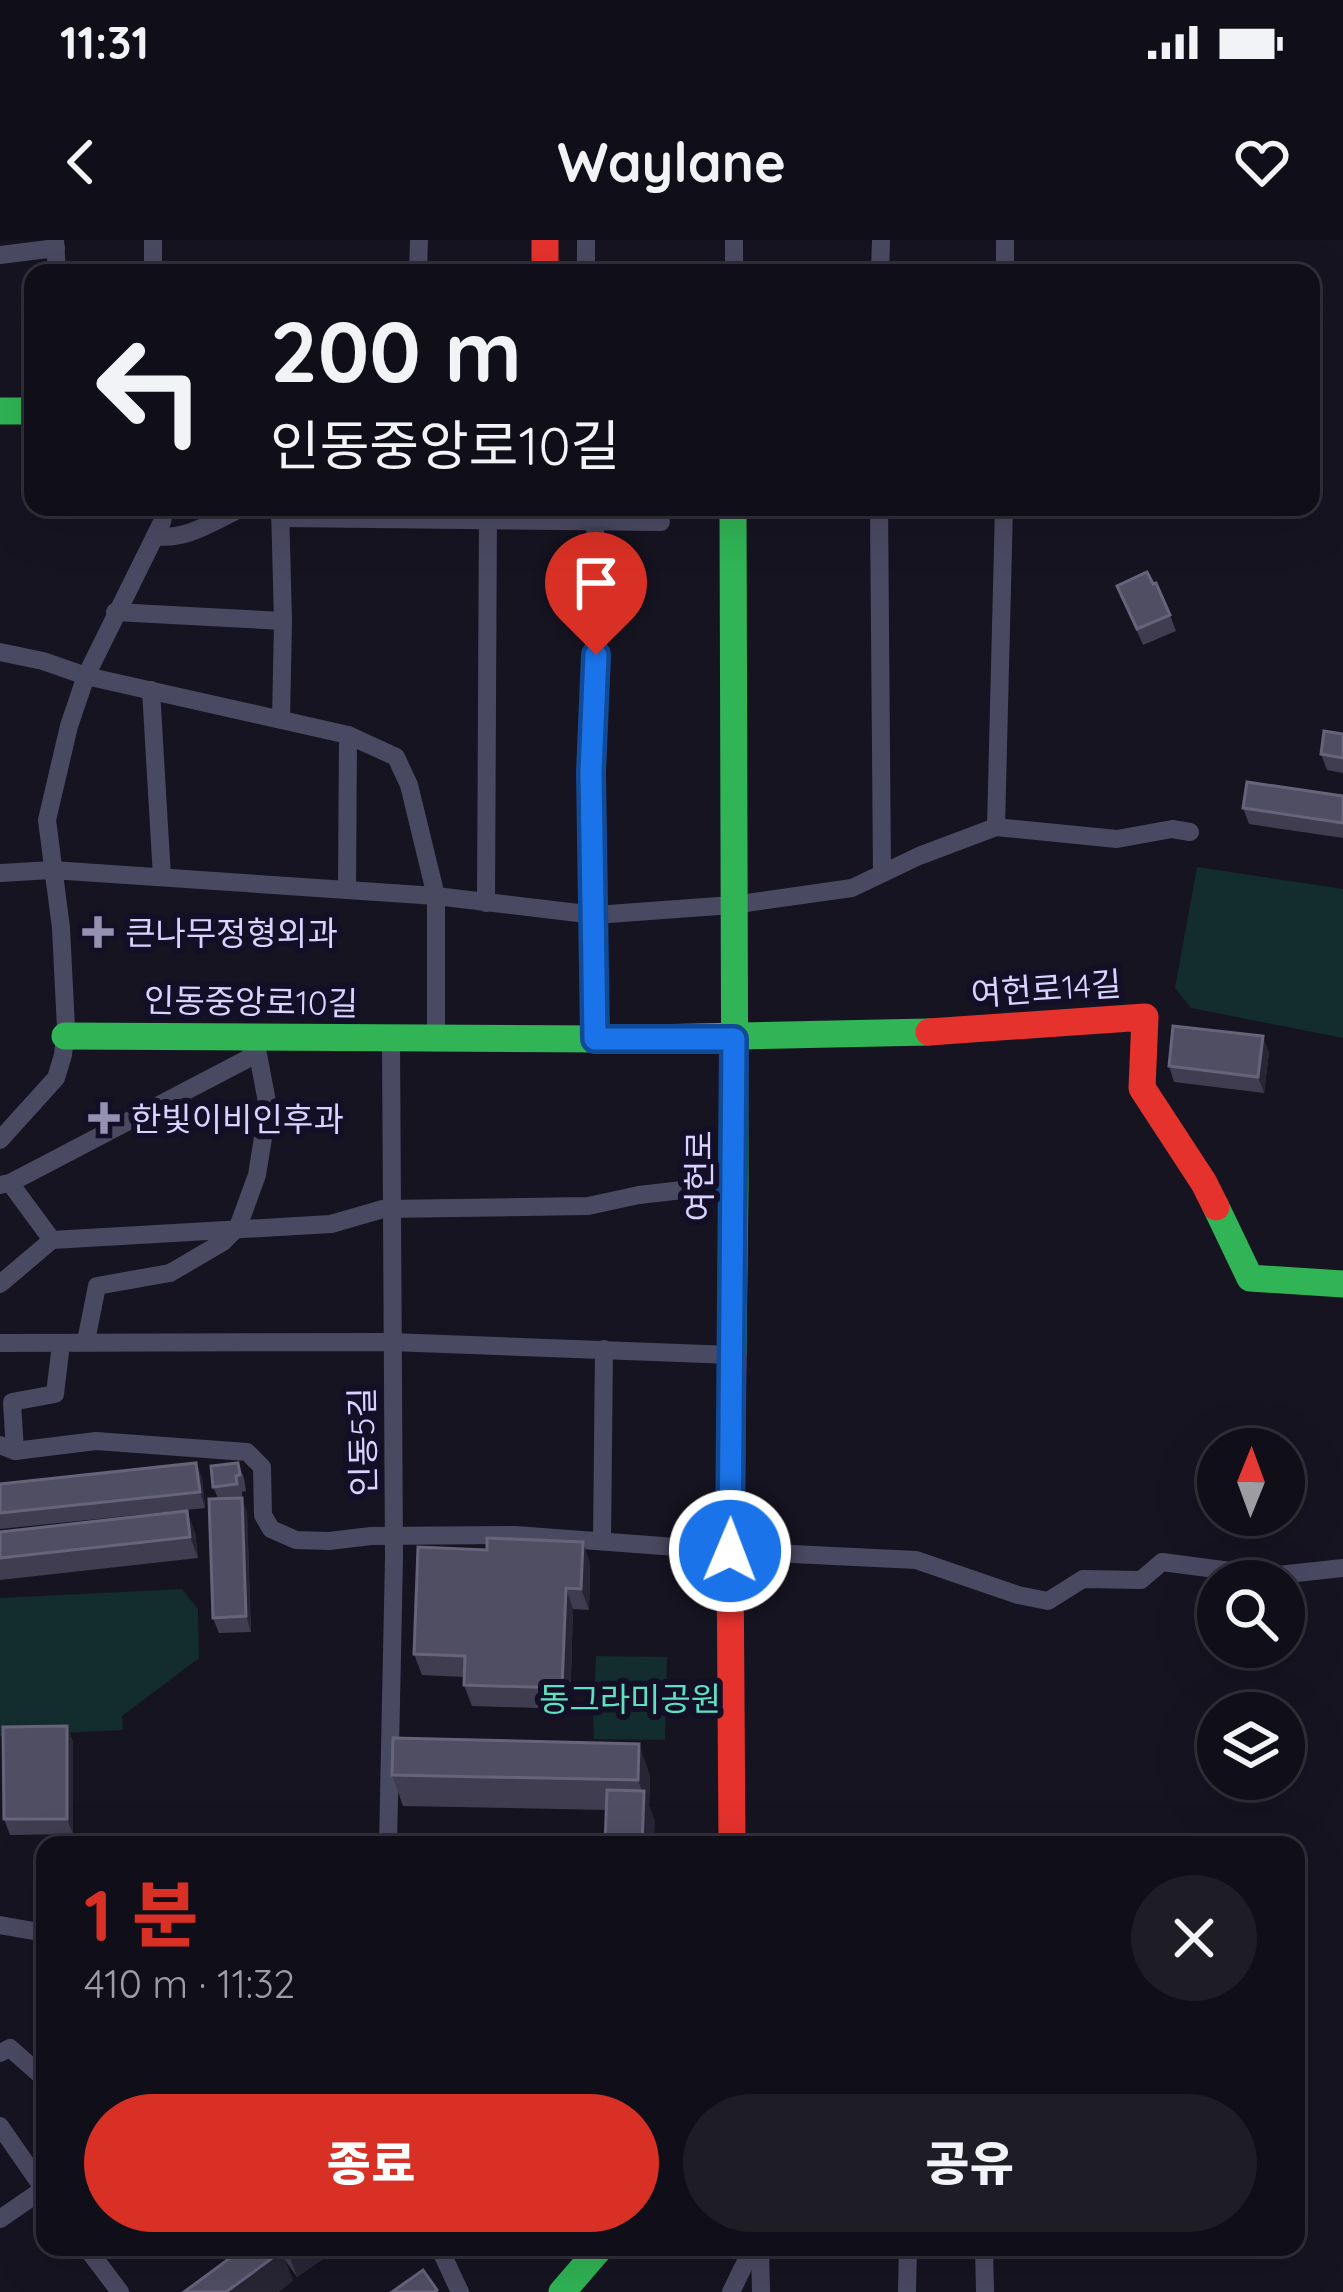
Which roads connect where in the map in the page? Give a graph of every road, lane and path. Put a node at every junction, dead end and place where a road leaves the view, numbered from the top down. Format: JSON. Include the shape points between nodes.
{"nodes":[{"id":1,"x":55,"y":244,"type":"edge"},
{"id":2,"x":0,"y":256,"type":"edge"},
{"id":3,"x":163,"y":516,"type":"edge"},
{"id":4,"x":226,"y":516,"type":"edge"},
{"id":5,"x":280,"y":516,"type":"edge"},
{"id":6,"x":488,"y":516,"type":"edge"},
{"id":7,"x":528,"y":516,"type":"edge"},
{"id":8,"x":733,"y":516,"type":"edge"},
{"id":9,"x":879,"y":516,"type":"edge"},
{"id":10,"x":1004,"y":516,"type":"edge"},
{"id":11,"x":595,"y":521,"type":"junction"},
{"id":12,"x":661,"y":522,"type":"dead end"},
{"id":13,"x":155,"y":536,"type":"junction"},
{"id":14,"x":116,"y":612,"type":"junction"},
{"id":15,"x":283,"y":621,"type":"junction"},
{"id":16,"x":0,"y":652,"type":"edge"},
{"id":17,"x":86,"y":676,"type":"junction"},
{"id":18,"x":151,"y":690,"type":"junction"},
{"id":19,"x":280,"y":719,"type":"junction"},
{"id":20,"x":348,"y":736,"type":"junction"},
{"id":21,"x":997,"y":827,"type":"junction"},
{"id":22,"x":1190,"y":832,"type":"dead end"},
{"id":23,"x":52,"y":870,"type":"junction"},
{"id":24,"x":0,"y":873,"type":"edge"},
{"id":25,"x":883,"y":873,"type":"junction"},
{"id":26,"x":162,"y":878,"type":"junction"},
{"id":27,"x":347,"y":890,"type":"junction"},
{"id":28,"x":436,"y":896,"type":"junction"},
{"id":29,"x":486,"y":903,"type":"junction"},
{"id":30,"x":732,"y":905,"type":"junction"},
{"id":31,"x":595,"y":915,"type":"junction"},
{"id":32,"x":65,"y":1036,"type":"junction"},
{"id":33,"x":436,"y":1037,"type":"junction"},
{"id":34,"x":391,"y":1039,"type":"junction"},
{"id":35,"x":595,"y":1039,"type":"junction"},
{"id":36,"x":734,"y":1039,"type":"junction"},
{"id":37,"x":258,"y":1041,"type":"junction"},
{"id":38,"x":0,"y":1139,"type":"edge"},
{"id":39,"x":5,"y":1184,"type":"edge"},
{"id":40,"x":735,"y":1184,"type":"junction"},
{"id":41,"x":390,"y":1209,"type":"junction"},
{"id":42,"x":238,"y":1227,"type":"junction"},
{"id":43,"x":52,"y":1240,"type":"junction"},
{"id":44,"x":1343,"y":1283,"type":"edge"},
{"id":45,"x":0,"y":1284,"type":"edge"},
{"id":46,"x":86,"y":1341,"type":"junction"},
{"id":47,"x":0,"y":1342,"type":"edge"},
{"id":48,"x":391,"y":1342,"type":"junction"},
{"id":49,"x":62,"y":1344,"type":"junction"},
{"id":50,"x":604,"y":1349,"type":"junction"},
{"id":51,"x":732,"y":1355,"type":"junction"},
{"id":52,"x":8,"y":1448,"type":"edge"},
{"id":53,"x":393,"y":1536,"type":"junction"},
{"id":54,"x":602,"y":1541,"type":"junction"},
{"id":55,"x":730,"y":1551,"type":"junction"},
{"id":56,"x":1343,"y":1568,"type":"edge"},
{"id":57,"x":388,"y":1836,"type":"edge"},
{"id":58,"x":732,"y":1836,"type":"edge"},
{"id":59,"x":0,"y":1925,"type":"edge"},
{"id":60,"x":36,"y":1931,"type":"edge"},
{"id":61,"x":0,"y":2053,"type":"edge"},
{"id":62,"x":36,"y":2071,"type":"edge"},
{"id":63,"x":0,"y":2126,"type":"edge"},
{"id":64,"x":36,"y":2177,"type":"edge"},
{"id":65,"x":36,"y":2196,"type":"edge"},
{"id":66,"x":0,"y":2219,"type":"edge"},
{"id":67,"x":93,"y":2256,"type":"edge"},
{"id":68,"x":443,"y":2256,"type":"edge"},
{"id":69,"x":593,"y":2256,"type":"edge"},
{"id":70,"x":752,"y":2256,"type":"edge"},
{"id":71,"x":758,"y":2256,"type":"edge"},
{"id":72,"x":908,"y":2256,"type":"edge"},
{"id":73,"x":984,"y":2256,"type":"edge"},
{"id":74,"x":120,"y":2292,"type":"edge"},
{"id":75,"x":460,"y":2292,"type":"edge"},
{"id":76,"x":562,"y":2292,"type":"edge"},
{"id":77,"x":731,"y":2292,"type":"edge"},
{"id":78,"x":761,"y":2292,"type":"edge"},
{"id":79,"x":907,"y":2292,"type":"edge"},
{"id":80,"x":985,"y":2292,"type":"edge"}],
"edges":[{"from":1,"to":2,"type":"street"},
{"from":3,"to":13,"type":"street"},
{"from":4,"to":13,"type":"street","via":[[194,532]]},
{"from":5,"to":15,"type":"street"},
{"from":6,"to":29,"type":"street"},
{"from":7,"to":11,"type":"street"},
{"from":8,"to":30,"type":"street","name":"여헌로"},
{"from":9,"to":25,"type":"street"},
{"from":10,"to":21,"type":"street"},
{"from":11,"to":12,"type":"street"},
{"from":11,"to":31,"type":"street"},
{"from":13,"to":14,"type":"street"},
{"from":14,"to":15,"type":"street"},
{"from":14,"to":17,"type":"street"},
{"from":15,"to":19,"type":"street"},
{"from":16,"to":17,"type":"street"},
{"from":17,"to":18,"type":"street"},
{"from":17,"to":23,"type":"street","via":[[46,820]]},
{"from":18,"to":19,"type":"street"},
{"from":18,"to":26,"type":"street"},
{"from":19,"to":20,"type":"street"},
{"from":20,"to":27,"type":"street"},
{"from":20,"to":28,"type":"street","via":[[396,757]]},
{"from":21,"to":22,"type":"street","via":[[1117,839]]},
{"from":21,"to":25,"type":"street"},
{"from":23,"to":24,"type":"street"},
{"from":23,"to":26,"type":"street"},
{"from":23,"to":32,"type":"street"},
{"from":25,"to":30,"type":"street","via":[[852,888]]},
{"from":26,"to":27,"type":"street"},
{"from":27,"to":28,"type":"street"},
{"from":28,"to":29,"type":"street"},
{"from":28,"to":33,"type":"street"},
{"from":29,"to":31,"type":"street"},
{"from":30,"to":31,"type":"street"},
{"from":30,"to":36,"type":"street","name":"여헌로"},
{"from":31,"to":35,"type":"street"},
{"from":32,"to":37,"type":"street","name":"인동중앙로10길"},
{"from":32,"to":38,"type":"street","via":[[56,1078]]},
{"from":33,"to":34,"type":"street","name":"인동중앙로10길"},
{"from":33,"to":35,"type":"street","name":"인동중앙로10길"},
{"from":34,"to":37,"type":"street","name":"인동중앙로10길"},
{"from":34,"to":41,"type":"street","name":"인동5길"},
{"from":35,"to":36,"type":"street","name":"인동중앙로10길"},
{"from":36,"to":40,"type":"street","name":"여헌로"},
{"from":36,"to":44,"type":"street","name":"여헌로14길","via":[[1145,1017],[1142,1088],[1204,1184],[1250,1278]]},
{"from":37,"to":39,"type":"street","via":[[249,1058]]},
{"from":37,"to":42,"type":"street","via":[[268,1107]]},
{"from":39,"to":43,"type":"street"},
{"from":40,"to":41,"type":"street","via":[[588,1206]]},
{"from":40,"to":51,"type":"street","name":"여헌로"},
{"from":41,"to":42,"type":"street","via":[[332,1224]]},
{"from":41,"to":48,"type":"street","name":"인동5길"},
{"from":42,"to":43,"type":"street"},
{"from":42,"to":46,"type":"street","via":[[170,1273],[97,1286]]},
{"from":43,"to":45,"type":"street"},
{"from":46,"to":48,"type":"street"},
{"from":46,"to":49,"type":"street"},
{"from":47,"to":49,"type":"street"},
{"from":48,"to":50,"type":"street"},
{"from":48,"to":53,"type":"street","name":"인동5길"},
{"from":49,"to":52,"type":"street","via":[[55,1394],[12,1402]]},
{"from":50,"to":51,"type":"street"},
{"from":50,"to":54,"type":"street"},
{"from":51,"to":55,"type":"street","name":"여헌로"},
{"from":52,"to":53,"type":"street","via":[[96,1441],[247,1452],[262,1467],[263,1515],[272,1529],[296,1540]]},
{"from":53,"to":54,"type":"street"},
{"from":53,"to":57,"type":"street","name":"인동5길"},
{"from":54,"to":55,"type":"street"},
{"from":55,"to":56,"type":"street","via":[[916,1560],[1048,1601],[1083,1579],[1141,1580],[1162,1562],[1269,1576]]},
{"from":55,"to":58,"type":"street","name":"여헌로"},
{"from":59,"to":60,"type":"street"},
{"from":61,"to":62,"type":"street","via":[[10,2048]]},
{"from":63,"to":64,"type":"street"},
{"from":65,"to":66,"type":"street"},
{"from":67,"to":74,"type":"street"},
{"from":68,"to":75,"type":"street"},
{"from":69,"to":76,"type":"street"},
{"from":70,"to":77,"type":"street"},
{"from":71,"to":78,"type":"street"},
{"from":72,"to":79,"type":"street"},
{"from":73,"to":80,"type":"street"}]}
